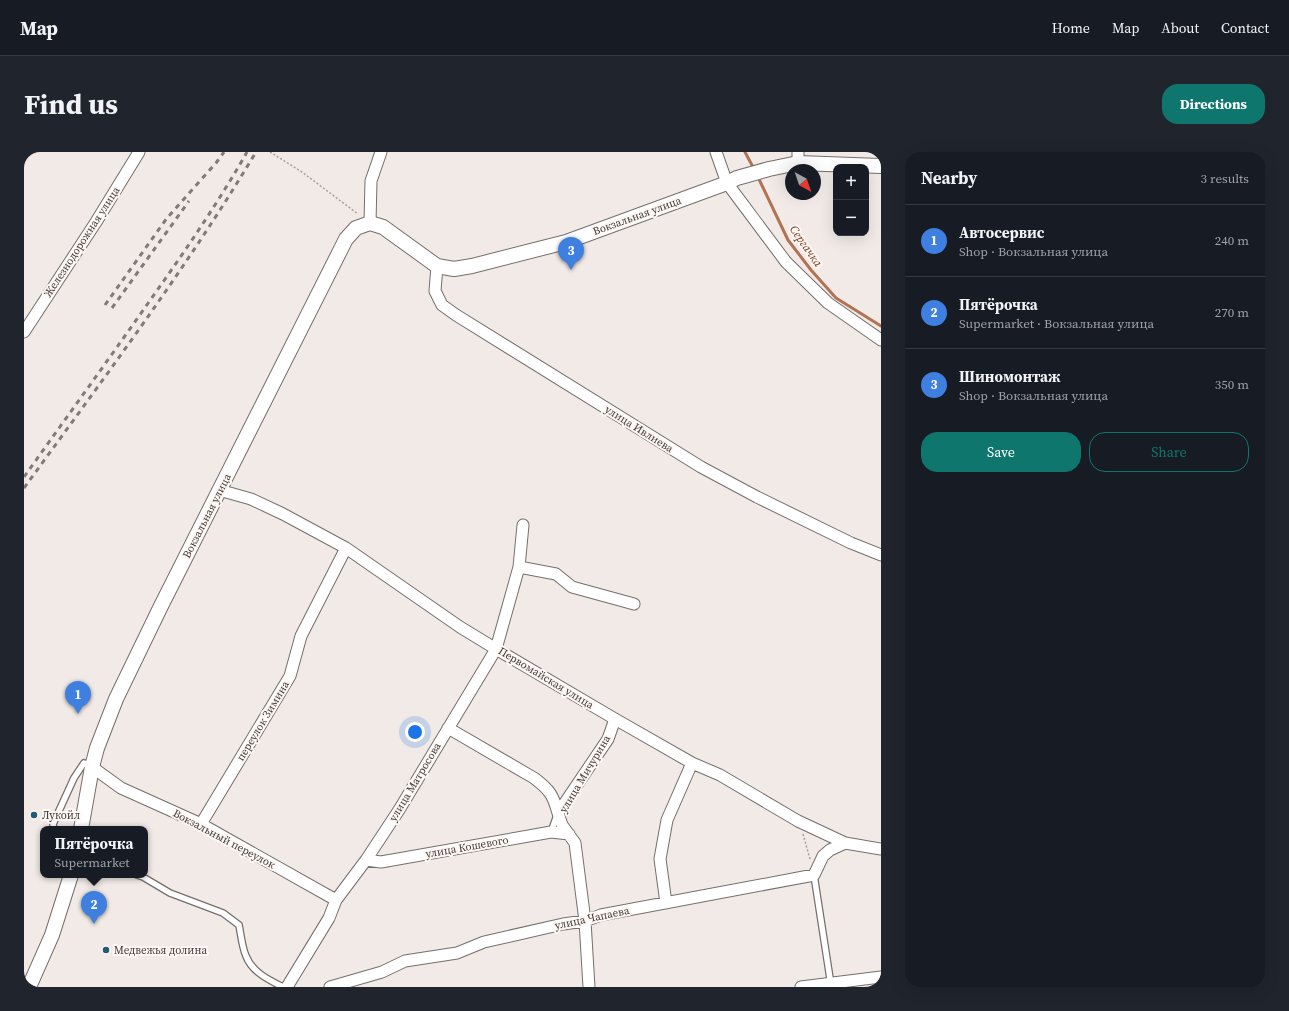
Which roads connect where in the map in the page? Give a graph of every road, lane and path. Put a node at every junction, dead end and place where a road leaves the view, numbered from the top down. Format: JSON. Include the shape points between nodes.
{"nodes":[{"id":1,"x":139,"y":152,"type":"edge"},
{"id":2,"x":270,"y":152,"type":"edge"},
{"id":3,"x":382,"y":152,"type":"edge"},
{"id":4,"x":716,"y":152,"type":"edge"},
{"id":5,"x":798,"y":158,"type":"edge"},
{"id":6,"x":881,"y":166,"type":"edge"},
{"id":7,"x":732,"y":181,"type":"junction"},
{"id":8,"x":370,"y":224,"type":"junction"},
{"id":9,"x":437,"y":266,"type":"junction"},
{"id":10,"x":24,"y":332,"type":"edge"},
{"id":11,"x":881,"y":340,"type":"edge"},
{"id":12,"x":219,"y":490,"type":"junction"},
{"id":13,"x":523,"y":525,"type":"dead end"},
{"id":14,"x":346,"y":548,"type":"junction"},
{"id":15,"x":881,"y":555,"type":"edge"},
{"id":16,"x":519,"y":567,"type":"junction"},
{"id":17,"x":634,"y":604,"type":"dead end"},
{"id":18,"x":496,"y":649,"type":"junction"},
{"id":19,"x":615,"y":719,"type":"junction"},
{"id":20,"x":448,"y":728,"type":"junction"},
{"id":21,"x":692,"y":763,"type":"junction"},
{"id":22,"x":92,"y":767,"type":"junction"},
{"id":23,"x":558,"y":813,"type":"junction"},
{"id":24,"x":798,"y":821,"type":"junction"},
{"id":25,"x":201,"y":824,"type":"junction"},
{"id":26,"x":53,"y":826,"type":"edge"},
{"id":27,"x":82,"y":826,"type":"edge"},
{"id":28,"x":551,"y":832,"type":"junction"},
{"id":29,"x":569,"y":834,"type":"junction"},
{"id":30,"x":845,"y":843,"type":"junction"},
{"id":31,"x":881,"y":849,"type":"edge"},
{"id":32,"x":366,"y":860,"type":"junction"},
{"id":33,"x":814,"y":874,"type":"junction"},
{"id":34,"x":70,"y":878,"type":"edge"},
{"id":35,"x":145,"y":878,"type":"edge"},
{"id":36,"x":336,"y":900,"type":"junction"},
{"id":37,"x":666,"y":903,"type":"junction"},
{"id":38,"x":584,"y":921,"type":"junction"},
{"id":39,"x":881,"y":977,"type":"edge"},
{"id":40,"x":831,"y":985,"type":"edge"},
{"id":41,"x":29,"y":987,"type":"edge"},
{"id":42,"x":283,"y":987,"type":"edge"},
{"id":43,"x":287,"y":987,"type":"edge"},
{"id":44,"x":330,"y":987,"type":"edge"},
{"id":45,"x":589,"y":987,"type":"edge"},
{"id":46,"x":802,"y":987,"type":"edge"}],
"edges":[{"from":1,"to":10,"type":"street","name":"Железнодорожная улица"},
{"from":2,"to":8,"type":"path","via":[[302,172]]},
{"from":3,"to":8,"type":"street","via":[[371,181]]},
{"from":4,"to":7,"type":"street"},
{"from":5,"to":6,"type":"street","name":"Вокзальная улица"},
{"from":5,"to":7,"type":"street","name":"Вокзальная улица"},
{"from":7,"to":9,"type":"street","name":"Вокзальная улица","via":[[566,242],[472,266],[454,269]]},
{"from":7,"to":11,"type":"street","via":[[786,262],[828,303]]},
{"from":8,"to":9,"type":"street","name":"Вокзальная улица","via":[[383,227]]},
{"from":8,"to":12,"type":"street","name":"Вокзальная улица","via":[[356,228],[346,239]]},
{"from":9,"to":15,"type":"street","name":"улица Ивлиева","via":[[435,291],[442,305],[456,315],[701,467],[757,498]]},
{"from":12,"to":14,"type":"street","name":"Первомайская улица","via":[[251,499]]},
{"from":12,"to":22,"type":"street","name":"Вокзальная улица","via":[[116,699]]},
{"from":13,"to":16,"type":"street","name":"улица Матросова"},
{"from":14,"to":18,"type":"street","name":"Первомайская улица"},
{"from":14,"to":25,"type":"street","name":"переулок Зимина","via":[[301,636],[290,676]]},
{"from":16,"to":17,"type":"street","via":[[556,574],[572,587]]},
{"from":16,"to":18,"type":"street","name":"улица Матросова"},
{"from":18,"to":19,"type":"street","name":"Первомайская улица"},
{"from":18,"to":20,"type":"street","name":"улица Матросова"},
{"from":19,"to":21,"type":"street","name":"Первомайская улица"},
{"from":19,"to":23,"type":"street","name":"улица Мичурина","via":[[608,739]]},
{"from":20,"to":23,"type":"street","via":[[547,787]]},
{"from":20,"to":32,"type":"street","name":"улица Матросова","via":[[400,810]]},
{"from":21,"to":24,"type":"street","name":"Первомайская улица","via":[[720,775]]},
{"from":21,"to":37,"type":"street","via":[[667,820],[660,859]]},
{"from":22,"to":25,"type":"street","name":"Вокзальный переулок","via":[[121,788]]},
{"from":22,"to":26,"type":"lane","via":[[84,763],[74,778]]},
{"from":22,"to":27,"type":"street","name":"Вокзальная улица"},
{"from":23,"to":28,"type":"lane"},
{"from":23,"to":29,"type":"street","name":"улица Мичурина","via":[[562,825]]},
{"from":24,"to":30,"type":"street","name":"Первомайская улица"},
{"from":24,"to":33,"type":"path"},
{"from":25,"to":36,"type":"street","name":"Вокзальный переулок"},
{"from":28,"to":29,"type":"street","name":"улица Кошевого"},
{"from":28,"to":32,"type":"street","name":"улица Кошевого","via":[[381,862]]},
{"from":29,"to":38,"type":"street","name":"улица Мичурина","via":[[575,843]]},
{"from":30,"to":31,"type":"street","name":"Первомайская улица"},
{"from":30,"to":33,"type":"street","via":[[823,856]]},
{"from":32,"to":36,"type":"street","name":"улица Матросова"},
{"from":33,"to":37,"type":"street","name":"улица Чапаева"},
{"from":33,"to":40,"type":"lane"},
{"from":34,"to":41,"type":"street","via":[[52,935]]},
{"from":35,"to":42,"type":"lane","via":[[170,893],[223,913],[239,925],[246,956],[252,966],[262,976]]},
{"from":36,"to":43,"type":"street","name":"улица Матросова","via":[[329,918]]},
{"from":37,"to":38,"type":"street","name":"улица Чапаева","via":[[601,915]]},
{"from":38,"to":44,"type":"street","name":"улица Чапаева","via":[[484,942],[457,953],[405,961],[382,972]]},
{"from":38,"to":45,"type":"street","name":"улица Мичурина"},
{"from":39,"to":40,"type":"street"},
{"from":40,"to":46,"type":"street"}]}
